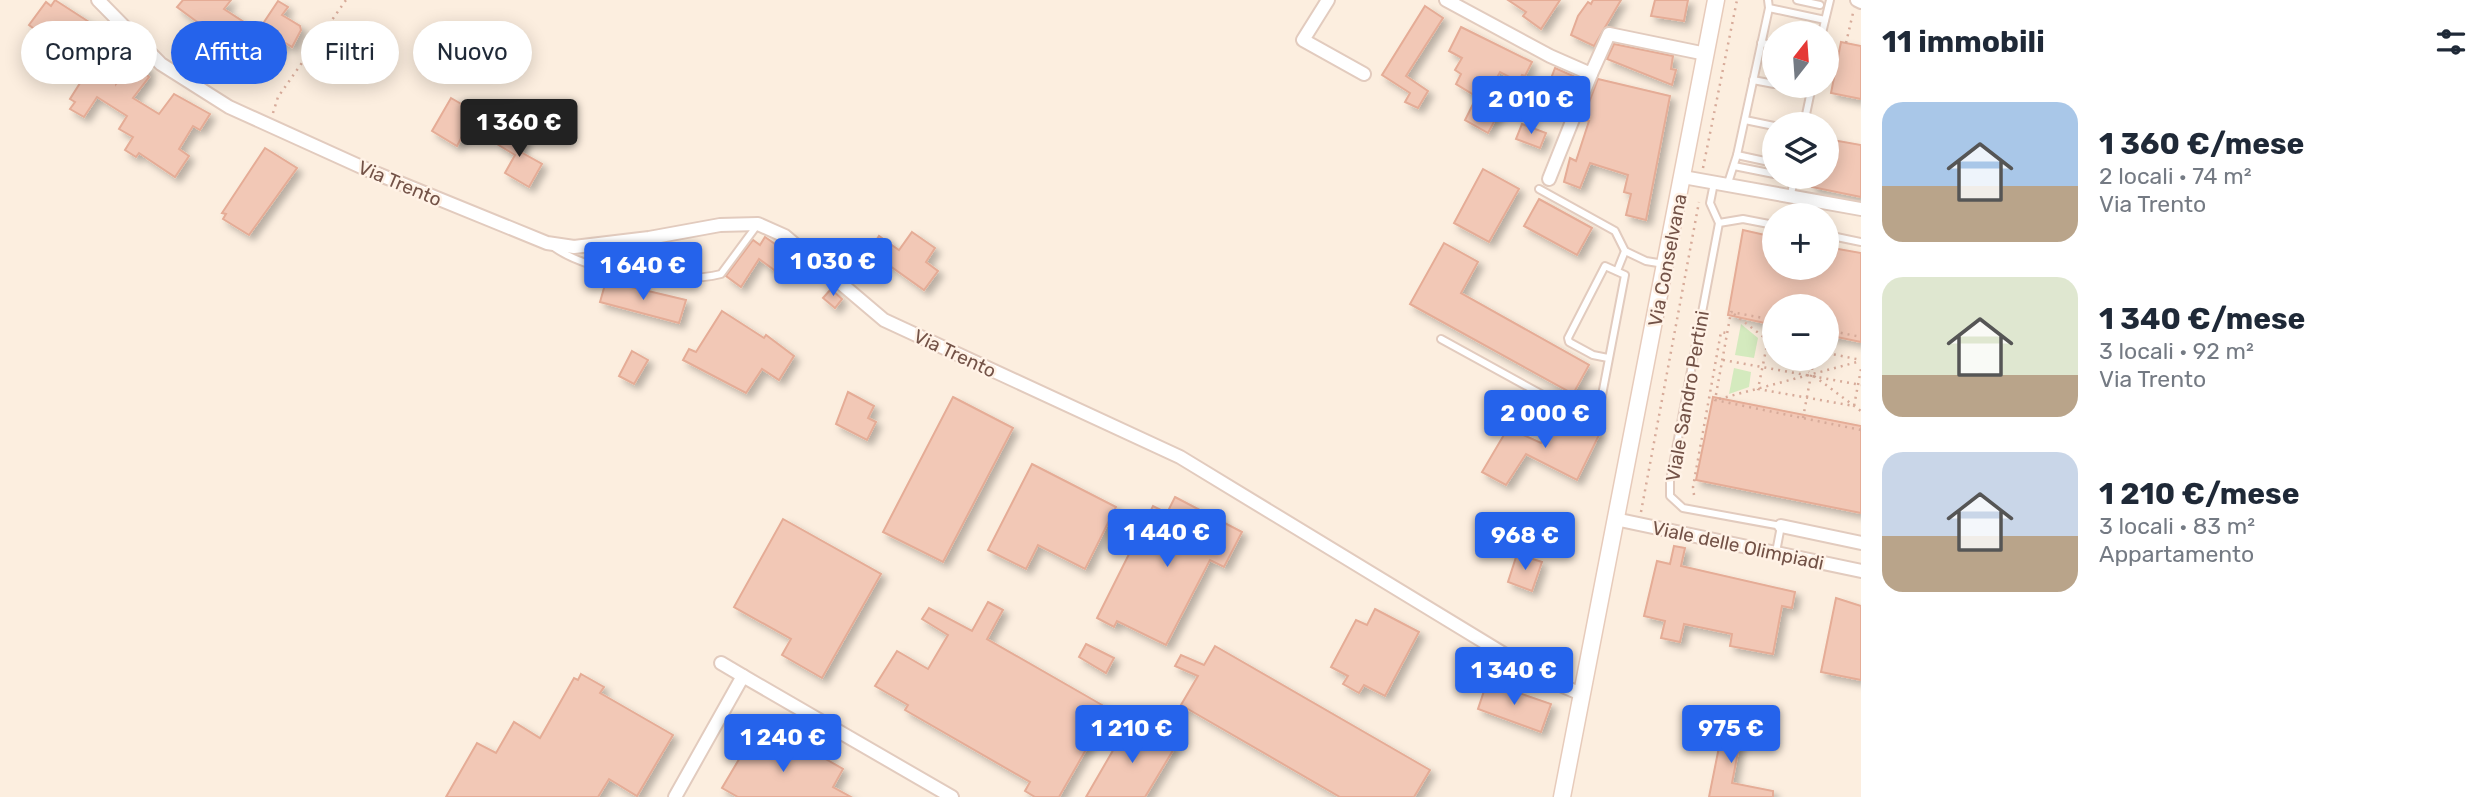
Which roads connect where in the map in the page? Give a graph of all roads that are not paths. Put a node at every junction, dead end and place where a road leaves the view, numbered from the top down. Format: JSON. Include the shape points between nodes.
{"nodes":[{"id":1,"x":98,"y":0,"type":"edge"},
{"id":2,"x":1328,"y":0,"type":"edge"},
{"id":3,"x":1446,"y":0,"type":"edge"},
{"id":4,"x":1716,"y":0,"type":"edge"},
{"id":5,"x":1797,"y":0,"type":"edge"},
{"id":6,"x":1830,"y":0,"type":"edge"},
{"id":7,"x":1769,"y":4,"type":"edge"},
{"id":8,"x":1820,"y":5,"type":"dead end"},
{"id":9,"x":1825,"y":20,"type":"joint"},
{"id":10,"x":1761,"y":43,"type":"joint"},
{"id":11,"x":1706,"y":54,"type":"junction"},
{"id":12,"x":1364,"y":74,"type":"dead end"},
{"id":13,"x":1591,"y":74,"type":"junction"},
{"id":14,"x":1753,"y":80,"type":"junction"},
{"id":15,"x":1762,"y":82,"type":"edge"},
{"id":16,"x":1745,"y":120,"type":"junction"},
{"id":17,"x":1762,"y":124,"type":"edge"},
{"id":18,"x":1737,"y":155,"type":"junction"},
{"id":19,"x":1762,"y":160,"type":"edge"},
{"id":20,"x":1734,"y":166,"type":"junction"},
{"id":21,"x":1762,"y":172,"type":"edge"},
{"id":22,"x":1683,"y":177,"type":"junction"},
{"id":23,"x":1549,"y":179,"type":"dead end"},
{"id":24,"x":1724,"y":182,"type":"junction"},
{"id":25,"x":1539,"y":189,"type":"dead end"},
{"id":26,"x":1792,"y":189,"type":"edge"},
{"id":27,"x":1791,"y":195,"type":"junction"},
{"id":28,"x":1861,"y":209,"type":"edge"},
{"id":29,"x":1719,"y":223,"type":"junction"},
{"id":30,"x":1762,"y":223,"type":"edge"},
{"id":31,"x":758,"y":224,"type":"junction"},
{"id":32,"x":1839,"y":238,"type":"edge"},
{"id":33,"x":1861,"y":242,"type":"edge"},
{"id":34,"x":547,"y":243,"type":"junction"},
{"id":35,"x":1625,"y":251,"type":"junction"},
{"id":36,"x":1666,"y":265,"type":"junction"},
{"id":37,"x":1618,"y":271,"type":"junction"},
{"id":38,"x":1441,"y":339,"type":"dead end"},
{"id":39,"x":1608,"y":358,"type":"junction"},
{"id":40,"x":1615,"y":519,"type":"junction"},
{"id":41,"x":1781,"y":526,"type":"junction"},
{"id":42,"x":1861,"y":543,"type":"edge"},
{"id":43,"x":1775,"y":553,"type":"junction"},
{"id":44,"x":1861,"y":571,"type":"edge"},
{"id":45,"x":721,"y":663,"type":"dead end"},
{"id":46,"x":743,"y":676,"type":"junction"},
{"id":47,"x":1581,"y":694,"type":"junction"},
{"id":48,"x":676,"y":797,"type":"edge"},
{"id":49,"x":952,"y":797,"type":"edge"},
{"id":50,"x":1562,"y":797,"type":"edge"}],
"edges":[{"from":1,"to":34,"type":"street","name":"Via Trento","via":[[161,64],[229,107]]},
{"from":2,"to":12,"type":"street","via":[[1303,40]]},
{"from":3,"to":13,"type":"street"},
{"from":4,"to":11,"type":"main road","name":"Via Conselvana"},
{"from":5,"to":8,"type":"lane"},
{"from":6,"to":9,"type":"lane"},
{"from":7,"to":9,"type":"lane"},
{"from":7,"to":10,"type":"lane"},
{"from":10,"to":14,"type":"lane"},
{"from":11,"to":13,"type":"street","via":[[1609,34]]},
{"from":11,"to":22,"type":"main road","name":"Via Conselvana"},
{"from":13,"to":23,"type":"street"},
{"from":14,"to":15,"type":"lane"},
{"from":14,"to":16,"type":"lane"},
{"from":16,"to":17,"type":"lane"},
{"from":16,"to":18,"type":"lane"},
{"from":18,"to":19,"type":"lane"},
{"from":18,"to":20,"type":"lane"},
{"from":20,"to":21,"type":"lane"},
{"from":20,"to":24,"type":"lane"},
{"from":22,"to":24,"type":"street"},
{"from":22,"to":36,"type":"main road","name":"Via Conselvana"},
{"from":24,"to":27,"type":"street"},
{"from":24,"to":29,"type":"lane","name":"Viale Sandro Pertini","via":[[1710,203]]},
{"from":25,"to":35,"type":"lane","via":[[1615,231]]},
{"from":26,"to":27,"type":"lane"},
{"from":27,"to":28,"type":"street"},
{"from":29,"to":30,"type":"lane","via":[[1743,219]]},
{"from":29,"to":41,"type":"lane","name":"Viale Sandro Pertini","via":[[1670,481],[1671,496],[1684,508]]},
{"from":31,"to":34,"type":"street","name":"Via Trento","via":[[720,225],[574,247]]},
{"from":31,"to":34,"type":"lane","via":[[721,274],[703,279],[597,265],[563,254]]},
{"from":31,"to":47,"type":"street","name":"Via Trento","via":[[786,236],[884,320],[1181,457],[1540,676]]},
{"from":32,"to":33,"type":"lane"},
{"from":35,"to":36,"type":"lane"},
{"from":35,"to":37,"type":"lane"},
{"from":36,"to":40,"type":"main road","name":"Via Conselvana"},
{"from":37,"to":39,"type":"lane","via":[[1625,275]]},
{"from":37,"to":39,"type":"lane","via":[[1605,266],[1568,338],[1593,355]]},
{"from":38,"to":39,"type":"lane","via":[[1592,422],[1598,416]]},
{"from":40,"to":43,"type":"street","name":"Viale delle Olimpiadi"},
{"from":40,"to":47,"type":"main road","name":"Via Conselvana"},
{"from":41,"to":42,"type":"street","name":"Viale Sandro Pertini"},
{"from":41,"to":43,"type":"lane"},
{"from":43,"to":44,"type":"street","name":"Viale delle Olimpiadi"},
{"from":45,"to":46,"type":"street"},
{"from":46,"to":48,"type":"street"},
{"from":46,"to":49,"type":"street"},
{"from":47,"to":50,"type":"main road","name":"Via Conselvana"}]}
